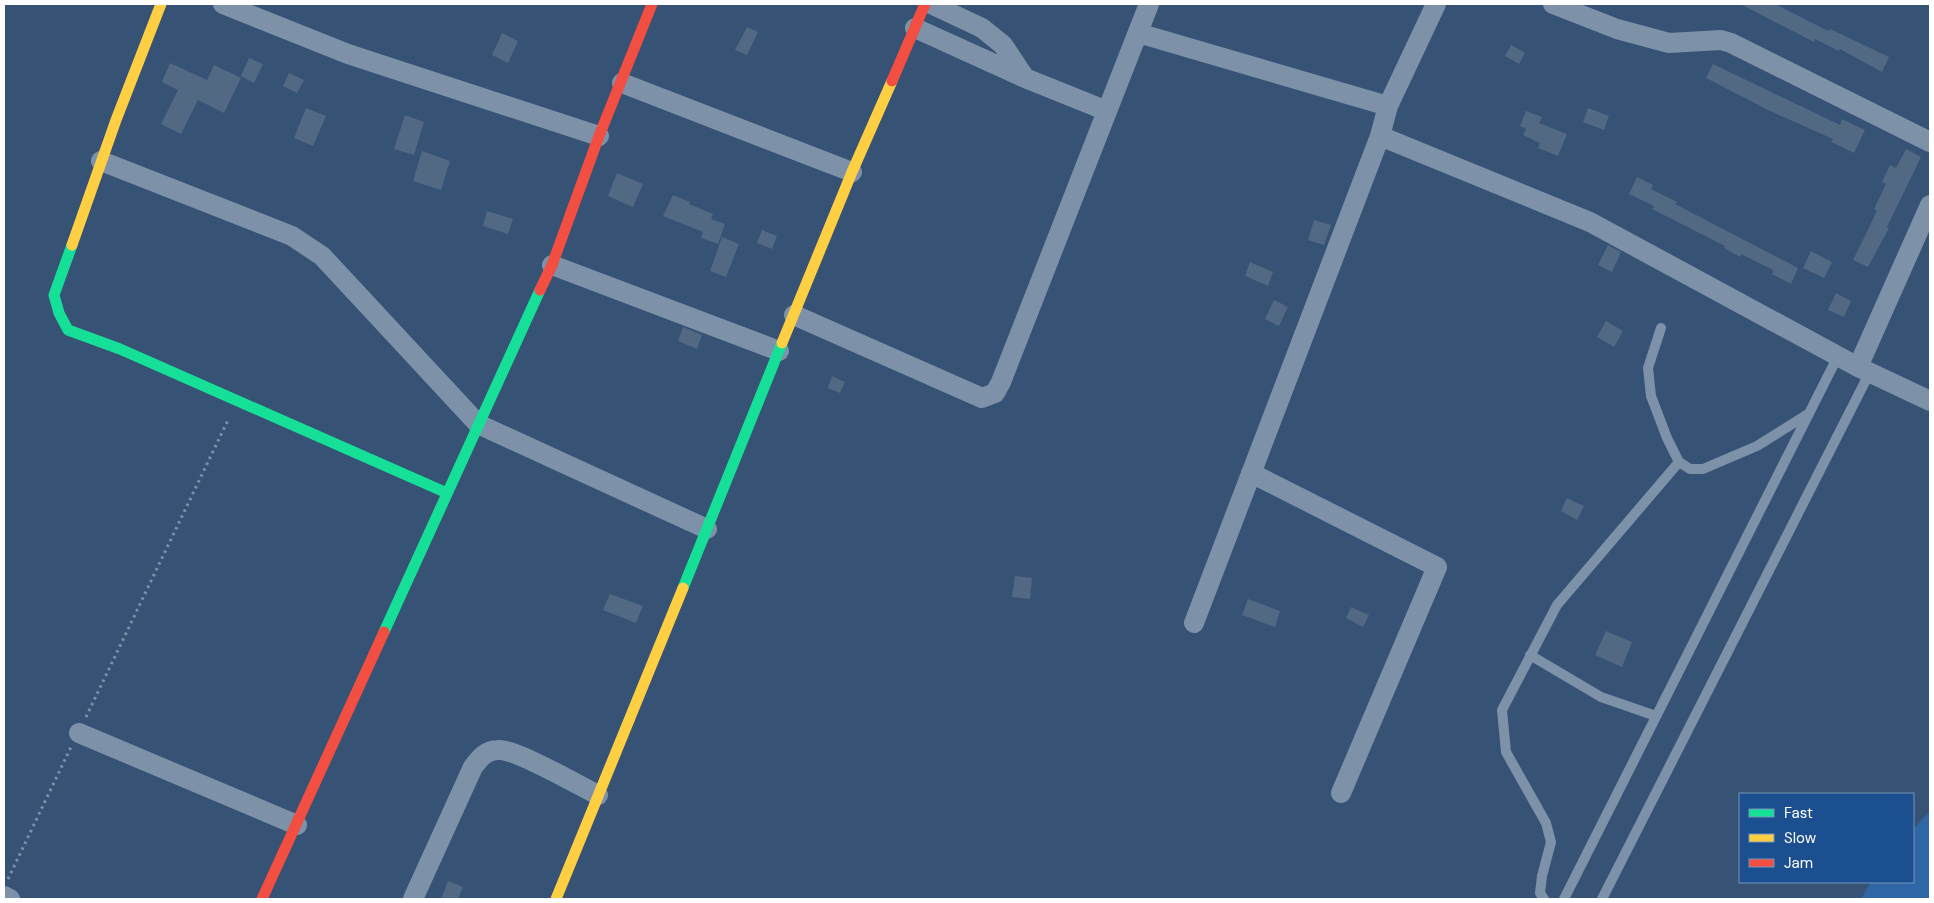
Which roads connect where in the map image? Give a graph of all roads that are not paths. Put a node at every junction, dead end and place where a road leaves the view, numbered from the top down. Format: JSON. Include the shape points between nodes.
{"nodes":[{"id":1,"x":161,"y":4,"type":"edge"},
{"id":2,"x":222,"y":4,"type":"edge"},
{"id":3,"x":652,"y":4,"type":"edge"},
{"id":4,"x":925,"y":4,"type":"edge"},
{"id":5,"x":931,"y":4,"type":"edge"},
{"id":6,"x":1149,"y":4,"type":"edge"},
{"id":7,"x":1436,"y":4,"type":"edge"},
{"id":8,"x":1553,"y":4,"type":"edge"},
{"id":9,"x":915,"y":28,"type":"junction"},
{"id":10,"x":1138,"y":33,"type":"junction"},
{"id":11,"x":1025,"y":78,"type":"junction"},
{"id":12,"x":622,"y":82,"type":"junction"},
{"id":13,"x":1388,"y":106,"type":"junction"},
{"id":14,"x":1107,"y":111,"type":"junction"},
{"id":15,"x":599,"y":136,"type":"junction"},
{"id":16,"x":1380,"y":136,"type":"junction"},
{"id":17,"x":1930,"y":142,"type":"edge"},
{"id":18,"x":101,"y":162,"type":"junction"},
{"id":19,"x":852,"y":172,"type":"junction"},
{"id":20,"x":1930,"y":205,"type":"edge"},
{"id":21,"x":552,"y":265,"type":"junction"},
{"id":22,"x":794,"y":315,"type":"junction"},
{"id":23,"x":1661,"y":328,"type":"dead end"},
{"id":24,"x":779,"y":351,"type":"junction"},
{"id":25,"x":1838,"y":356,"type":"junction"},
{"id":26,"x":1864,"y":369,"type":"junction"},
{"id":27,"x":1930,"y":400,"type":"edge"},
{"id":28,"x":1809,"y":413,"type":"junction"},
{"id":29,"x":478,"y":424,"type":"junction"},
{"id":30,"x":1678,"y":462,"type":"junction"},
{"id":31,"x":1250,"y":474,"type":"junction"},
{"id":32,"x":447,"y":493,"type":"junction"},
{"id":33,"x":707,"y":529,"type":"junction"},
{"id":34,"x":1194,"y":623,"type":"dead end"},
{"id":35,"x":1530,"y":655,"type":"junction"},
{"id":36,"x":1656,"y":716,"type":"junction"},
{"id":37,"x":78,"y":733,"type":"road end"},
{"id":38,"x":1341,"y":793,"type":"dead end"},
{"id":39,"x":598,"y":795,"type":"junction"},
{"id":40,"x":297,"y":825,"type":"junction"},
{"id":41,"x":262,"y":899,"type":"edge"},
{"id":42,"x":413,"y":899,"type":"edge"},
{"id":43,"x":556,"y":899,"type":"edge"},
{"id":44,"x":1544,"y":899,"type":"edge"},
{"id":45,"x":1564,"y":899,"type":"edge"},
{"id":46,"x":1602,"y":899,"type":"edge"}],
"edges":[{"from":1,"to":18,"type":"street"},
{"from":2,"to":15,"type":"street","via":[[348,54]]},
{"from":3,"to":12,"type":"street"},
{"from":4,"to":9,"type":"street"},
{"from":5,"to":11,"type":"street","via":[[982,28],[1003,45]]},
{"from":6,"to":10,"type":"street"},
{"from":7,"to":13,"type":"street"},
{"from":8,"to":17,"type":"street","via":[[1617,29],[1669,43],[1721,40],[1732,43]]},
{"from":9,"to":11,"type":"street"},
{"from":9,"to":19,"type":"street"},
{"from":10,"to":13,"type":"street"},
{"from":10,"to":14,"type":"street"},
{"from":11,"to":14,"type":"street"},
{"from":12,"to":15,"type":"street"},
{"from":12,"to":19,"type":"street"},
{"from":13,"to":16,"type":"street"},
{"from":14,"to":22,"type":"street","via":[[995,393],[982,398]]},
{"from":15,"to":21,"type":"street"},
{"from":16,"to":25,"type":"street","via":[[1590,222]]},
{"from":16,"to":31,"type":"street"},
{"from":18,"to":29,"type":"street","via":[[292,236],[311,247]]},
{"from":18,"to":32,"type":"street","via":[[54,295],[68,330],[120,349]]},
{"from":19,"to":22,"type":"street"},
{"from":20,"to":26,"type":"street"},
{"from":21,"to":24,"type":"street"},
{"from":21,"to":29,"type":"street"},
{"from":22,"to":24,"type":"street"},
{"from":23,"to":30,"type":"lane","via":[[1648,368],[1651,396]]},
{"from":24,"to":33,"type":"street"},
{"from":25,"to":26,"type":"street"},
{"from":25,"to":28,"type":"lane"},
{"from":26,"to":27,"type":"street"},
{"from":26,"to":46,"type":"lane"},
{"from":28,"to":30,"type":"lane","via":[[1757,446],[1703,468],[1690,469]]},
{"from":28,"to":36,"type":"lane"},
{"from":29,"to":32,"type":"street"},
{"from":29,"to":33,"type":"street"},
{"from":30,"to":35,"type":"lane","via":[[1557,605]]},
{"from":31,"to":34,"type":"street"},
{"from":31,"to":38,"type":"street","via":[[1437,566]]},
{"from":32,"to":40,"type":"street"},
{"from":33,"to":39,"type":"street"},
{"from":35,"to":36,"type":"lane","via":[[1600,697]]},
{"from":35,"to":44,"type":"lane","via":[[1502,710],[1506,752],[1546,823],[1551,842],[1542,876],[1540,893]]},
{"from":36,"to":45,"type":"lane"},
{"from":37,"to":40,"type":"street"},
{"from":39,"to":42,"type":"street","via":[[516,753],[499,749],[484,753],[473,767]]},
{"from":39,"to":43,"type":"street"},
{"from":40,"to":41,"type":"street"}]}
